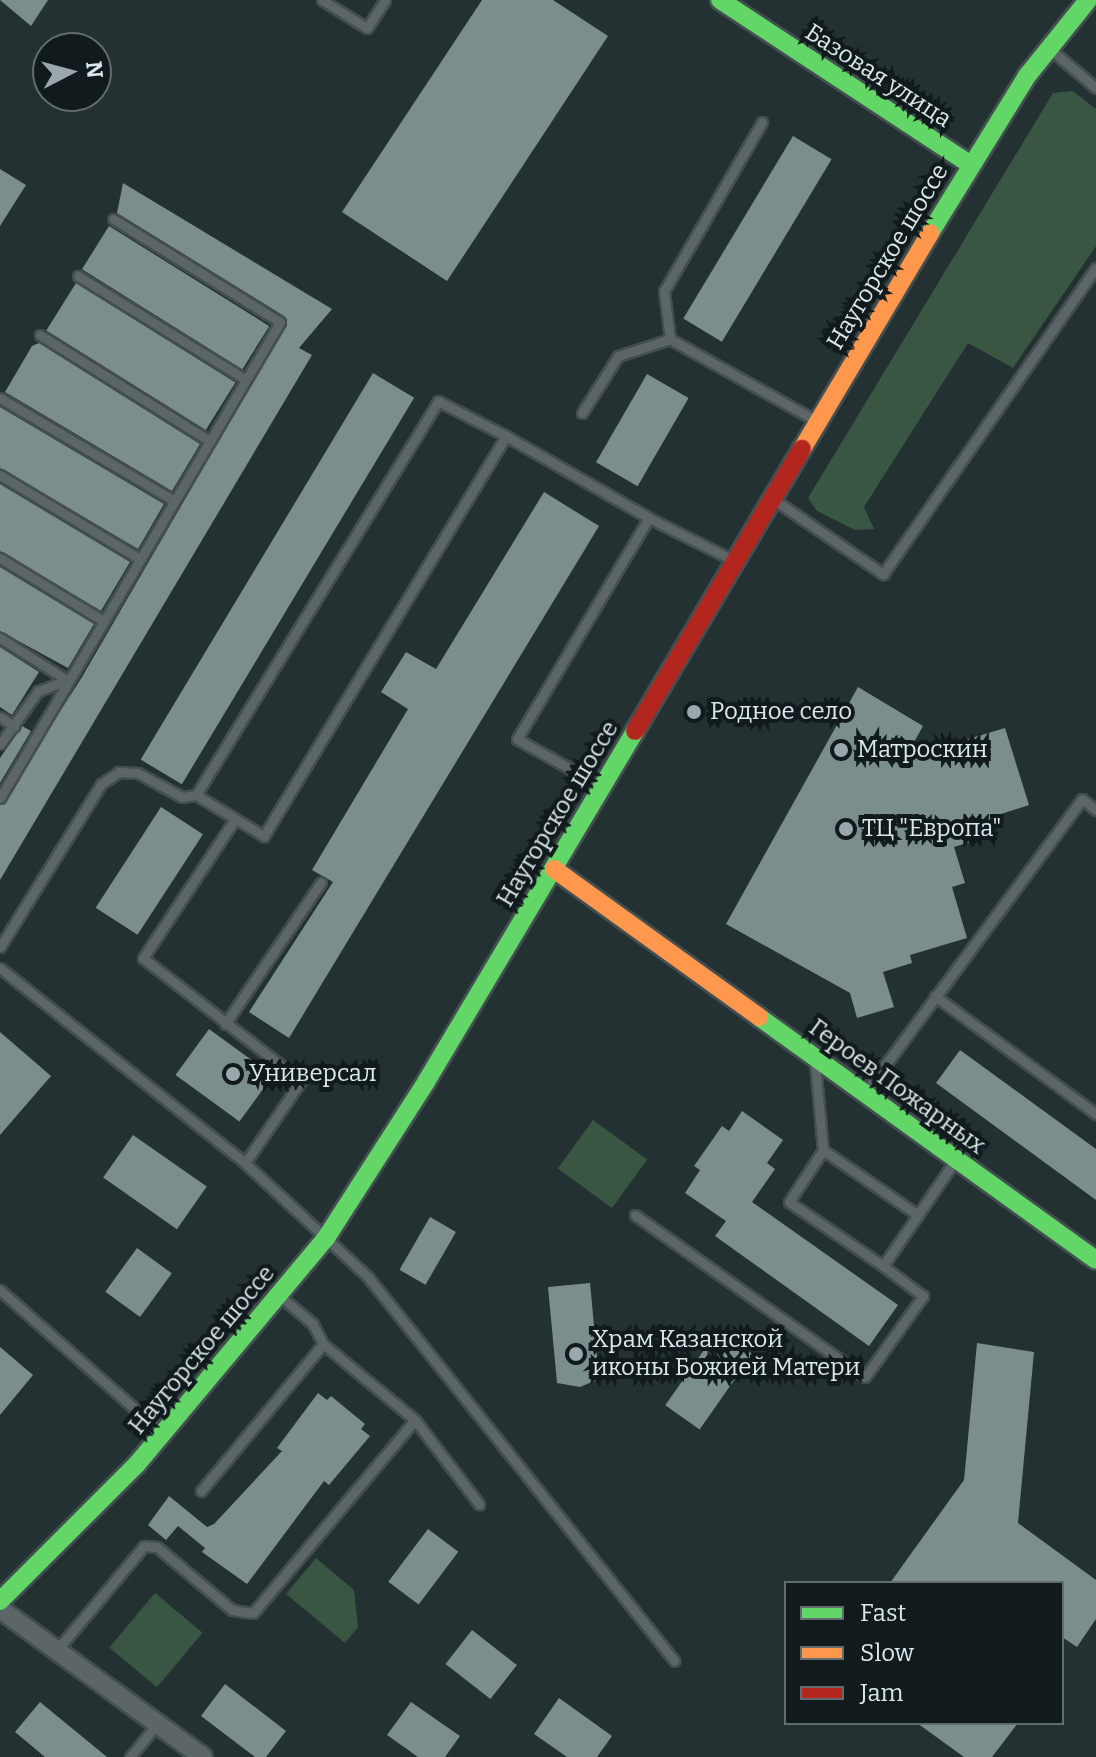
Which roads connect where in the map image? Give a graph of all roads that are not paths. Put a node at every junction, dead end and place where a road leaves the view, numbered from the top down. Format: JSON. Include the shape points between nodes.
{"nodes":[{"id":1,"x":322,"y":0,"type":"edge"},
{"id":2,"x":385,"y":0,"type":"edge"},
{"id":3,"x":720,"y":0,"type":"edge"},
{"id":4,"x":1088,"y":0,"type":"edge"},
{"id":5,"x":1048,"y":47,"type":"junction"},
{"id":6,"x":1096,"y":88,"type":"edge"},
{"id":7,"x":762,"y":122,"type":"dead end"},
{"id":8,"x":971,"y":165,"type":"junction"},
{"id":9,"x":113,"y":219,"type":"dead end"},
{"id":10,"x":1096,"y":268,"type":"edge"},
{"id":11,"x":78,"y":276,"type":"dead end"},
{"id":12,"x":40,"y":335,"type":"dead end"},
{"id":13,"x":670,"y":339,"type":"junction"},
{"id":14,"x":245,"y":379,"type":"junction"},
{"id":15,"x":0,"y":398,"type":"edge"},
{"id":16,"x":582,"y":413,"type":"dead end"},
{"id":17,"x":818,"y":422,"type":"junction"},
{"id":18,"x":506,"y":436,"type":"junction"},
{"id":19,"x":208,"y":440,"type":"junction"},
{"id":20,"x":0,"y":475,"type":"edge"},
{"id":21,"x":773,"y":499,"type":"junction"},
{"id":22,"x":173,"y":500,"type":"junction"},
{"id":23,"x":649,"y":518,"type":"junction"},
{"id":24,"x":0,"y":558,"type":"edge"},
{"id":25,"x":138,"y":558,"type":"junction"},
{"id":26,"x":736,"y":562,"type":"junction"},
{"id":27,"x":102,"y":620,"type":"junction"},
{"id":28,"x":0,"y":638,"type":"edge"},
{"id":29,"x":67,"y":680,"type":"junction"},
{"id":30,"x":0,"y":717,"type":"edge"},
{"id":31,"x":14,"y":726,"type":"junction"},
{"id":32,"x":0,"y":744,"type":"edge"},
{"id":33,"x":602,"y":787,"type":"junction"},
{"id":34,"x":196,"y":795,"type":"junction"},
{"id":35,"x":0,"y":798,"type":"edge"},
{"id":36,"x":1096,"y":810,"type":"edge"},
{"id":37,"x":235,"y":819,"type":"junction"},
{"id":38,"x":554,"y":869,"type":"junction"},
{"id":39,"x":321,"y":882,"type":"dead end"},
{"id":40,"x":0,"y":947,"type":"edge"},
{"id":41,"x":0,"y":968,"type":"edge"},
{"id":42,"x":935,"y":996,"type":"junction"},
{"id":43,"x":225,"y":1024,"type":"junction"},
{"id":44,"x":814,"y":1055,"type":"junction"},
{"id":45,"x":864,"y":1094,"type":"junction"},
{"id":46,"x":1096,"y":1114,"type":"edge"},
{"id":47,"x":823,"y":1150,"type":"junction"},
{"id":48,"x":956,"y":1160,"type":"junction"},
{"id":49,"x":245,"y":1163,"type":"junction"},
{"id":50,"x":635,"y":1215,"type":"dead end"},
{"id":51,"x":918,"y":1215,"type":"junction"},
{"id":52,"x":326,"y":1238,"type":"junction"},
{"id":53,"x":1096,"y":1260,"type":"edge"},
{"id":54,"x":883,"y":1266,"type":"junction"},
{"id":55,"x":0,"y":1290,"type":"edge"},
{"id":56,"x":280,"y":1296,"type":"junction"},
{"id":57,"x":323,"y":1344,"type":"junction"},
{"id":58,"x":415,"y":1420,"type":"junction"},
{"id":59,"x":164,"y":1434,"type":"junction"},
{"id":60,"x":201,"y":1491,"type":"dead end"},
{"id":61,"x":479,"y":1504,"type":"dead end"},
{"id":62,"x":0,"y":1601,"type":"edge"},
{"id":63,"x":0,"y":1609,"type":"edge"},
{"id":64,"x":57,"y":1650,"type":"junction"},
{"id":65,"x":674,"y":1661,"type":"dead end"},
{"id":66,"x":157,"y":1724,"type":"junction"},
{"id":67,"x":130,"y":1757,"type":"edge"},
{"id":68,"x":203,"y":1757,"type":"edge"}],
"edges":[{"from":1,"to":2,"type":"lane","via":[[367,28]]},
{"from":3,"to":8,"type":"main road","name":"Базовая улица"},
{"from":4,"to":5,"type":"main road","name":"Наугорское шоссе"},
{"from":5,"to":6,"type":"lane"},
{"from":5,"to":8,"type":"main road","name":"Наугорское шоссе"},
{"from":7,"to":13,"type":"lane","via":[[664,291]]},
{"from":8,"to":17,"type":"main road","name":"Наугорское шоссе"},
{"from":9,"to":14,"type":"lane","via":[[280,322]]},
{"from":10,"to":21,"type":"lane","via":[[883,574]]},
{"from":11,"to":14,"type":"lane"},
{"from":12,"to":19,"type":"lane"},
{"from":13,"to":16,"type":"lane","via":[[618,356]]},
{"from":13,"to":17,"type":"lane"},
{"from":14,"to":19,"type":"lane"},
{"from":15,"to":22,"type":"lane"},
{"from":17,"to":21,"type":"main road","name":"Наугорское шоссе"},
{"from":18,"to":23,"type":"lane"},
{"from":18,"to":34,"type":"lane","via":[[438,401]]},
{"from":18,"to":37,"type":"lane","via":[[264,836]]},
{"from":19,"to":22,"type":"lane"},
{"from":20,"to":25,"type":"lane"},
{"from":21,"to":26,"type":"main road","name":"Наугорское шоссе"},
{"from":22,"to":25,"type":"lane"},
{"from":23,"to":26,"type":"lane"},
{"from":23,"to":33,"type":"lane","via":[[517,739]]},
{"from":24,"to":27,"type":"lane"},
{"from":25,"to":27,"type":"lane"},
{"from":26,"to":33,"type":"main road","name":"Наугорское шоссе"},
{"from":27,"to":29,"type":"lane"},
{"from":28,"to":29,"type":"lane"},
{"from":29,"to":31,"type":"lane","via":[[38,691]]},
{"from":29,"to":35,"type":"lane"},
{"from":30,"to":31,"type":"lane"},
{"from":31,"to":32,"type":"lane"},
{"from":33,"to":38,"type":"main road","name":"Наугорское шоссе"},
{"from":34,"to":37,"type":"lane"},
{"from":34,"to":40,"type":"lane","via":[[182,797],[138,773],[119,772],[101,784]]},
{"from":36,"to":42,"type":"lane","via":[[1082,799]]},
{"from":37,"to":43,"type":"lane","via":[[143,958]]},
{"from":38,"to":44,"type":"main road","name":"Героев Пожарных"},
{"from":38,"to":52,"type":"main road","name":"Наугорское шоссе"},
{"from":39,"to":43,"type":"lane"},
{"from":41,"to":49,"type":"lane"},
{"from":42,"to":45,"type":"lane"},
{"from":42,"to":46,"type":"lane"},
{"from":43,"to":49,"type":"lane","via":[[301,1081]]},
{"from":44,"to":45,"type":"main road","name":"Героев Пожарных"},
{"from":44,"to":47,"type":"lane"},
{"from":45,"to":48,"type":"main road","name":"Героев Пожарных"},
{"from":47,"to":51,"type":"lane"},
{"from":47,"to":54,"type":"lane","via":[[789,1202]]},
{"from":48,"to":51,"type":"lane"},
{"from":48,"to":53,"type":"main road","name":"Героев Пожарных"},
{"from":49,"to":52,"type":"lane"},
{"from":50,"to":54,"type":"lane","via":[[865,1377],[923,1296]]},
{"from":51,"to":54,"type":"lane"},
{"from":52,"to":56,"type":"main road","name":"Наугорское шоссе"},
{"from":52,"to":65,"type":"lane","via":[[368,1277]]},
{"from":55,"to":59,"type":"lane"},
{"from":56,"to":57,"type":"lane","via":[[313,1324]]},
{"from":56,"to":59,"type":"main road","name":"Наугорское шоссе"},
{"from":57,"to":58,"type":"lane"},
{"from":57,"to":60,"type":"lane"},
{"from":58,"to":61,"type":"lane"},
{"from":58,"to":64,"type":"lane","via":[[253,1613],[232,1610],[157,1547],[144,1546]]},
{"from":59,"to":62,"type":"main road","name":"Наугорское шоссе"},
{"from":63,"to":64,"type":"street"},
{"from":64,"to":66,"type":"street"},
{"from":66,"to":67,"type":"lane"},
{"from":66,"to":68,"type":"street"}]}
